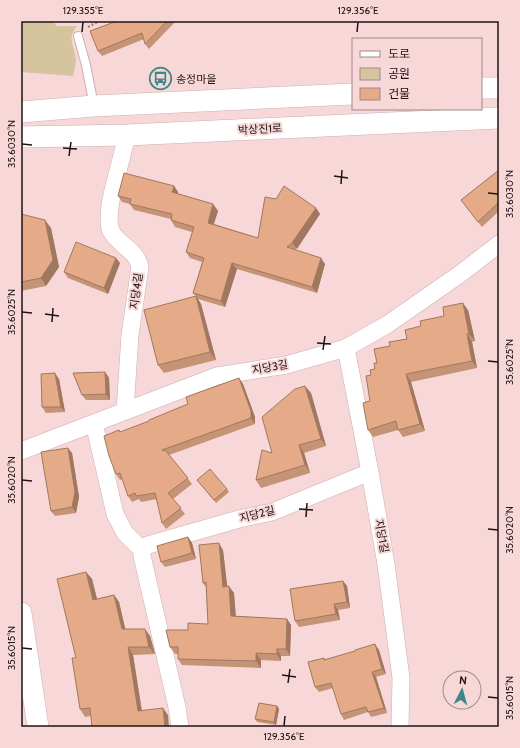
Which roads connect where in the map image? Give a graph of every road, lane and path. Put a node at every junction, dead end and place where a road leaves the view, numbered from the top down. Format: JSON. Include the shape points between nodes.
{"nodes":[{"id":1,"x":78,"y":36,"type":"dead end"},
{"id":2,"x":482,"y":88,"type":"edge"},
{"id":3,"x":499,"y":88,"type":"edge"},
{"id":4,"x":352,"y":94,"type":"edge"},
{"id":5,"x":21,"y":101,"type":"edge"},
{"id":6,"x":94,"y":106,"type":"junction"},
{"id":7,"x":58,"y":108,"type":"junction"},
{"id":8,"x":21,"y":112,"type":"edge"},
{"id":9,"x":499,"y":118,"type":"edge"},
{"id":10,"x":126,"y":135,"type":"junction"},
{"id":11,"x":21,"y":137,"type":"edge"},
{"id":12,"x":64,"y":137,"type":"junction"},
{"id":13,"x":21,"y":153,"type":"edge"},
{"id":14,"x":499,"y":244,"type":"edge"},
{"id":15,"x":346,"y":348,"type":"junction"},
{"id":16,"x":125,"y":411,"type":"junction"},
{"id":17,"x":94,"y":423,"type":"junction"},
{"id":18,"x":21,"y":451,"type":"edge"},
{"id":19,"x":370,"y":472,"type":"junction"},
{"id":20,"x":142,"y":550,"type":"junction"},
{"id":21,"x":21,"y":613,"type":"edge"},
{"id":22,"x":38,"y":727,"type":"edge"},
{"id":23,"x":180,"y":727,"type":"edge"},
{"id":24,"x":400,"y":727,"type":"edge"}],
"edges":[{"from":1,"to":6,"type":"lane"},
{"from":2,"to":3,"type":"street"},
{"from":4,"to":6,"type":"street"},
{"from":5,"to":7,"type":"street"},
{"from":6,"to":7,"type":"street"},
{"from":7,"to":8,"type":"street"},
{"from":9,"to":10,"type":"street","name":"박상진1로"},
{"from":10,"to":12,"type":"street","name":"박상진1로"},
{"from":10,"to":16,"type":"street","name":"지당4길","via":[[110,205],[109,222],[112,232],[134,254],[140,266],[130,335]]},
{"from":11,"to":12,"type":"street","name":"박상진1로"},
{"from":12,"to":13,"type":"street"},
{"from":14,"to":15,"type":"street","name":"지당3길","via":[[388,324]]},
{"from":15,"to":16,"type":"street","name":"지당3길","via":[[286,365],[217,376]]},
{"from":15,"to":19,"type":"street","name":"지당1길"},
{"from":16,"to":17,"type":"street","name":"지당3길"},
{"from":17,"to":18,"type":"street","name":"지당3길"},
{"from":17,"to":20,"type":"street","via":[[115,514],[125,533]]},
{"from":19,"to":20,"type":"street","name":"지당2길","via":[[272,512],[223,523],[148,545]]},
{"from":19,"to":24,"type":"street","name":"지당1길","via":[[386,564],[401,678]]},
{"from":20,"to":23,"type":"street"},
{"from":21,"to":22,"type":"street"}]}
